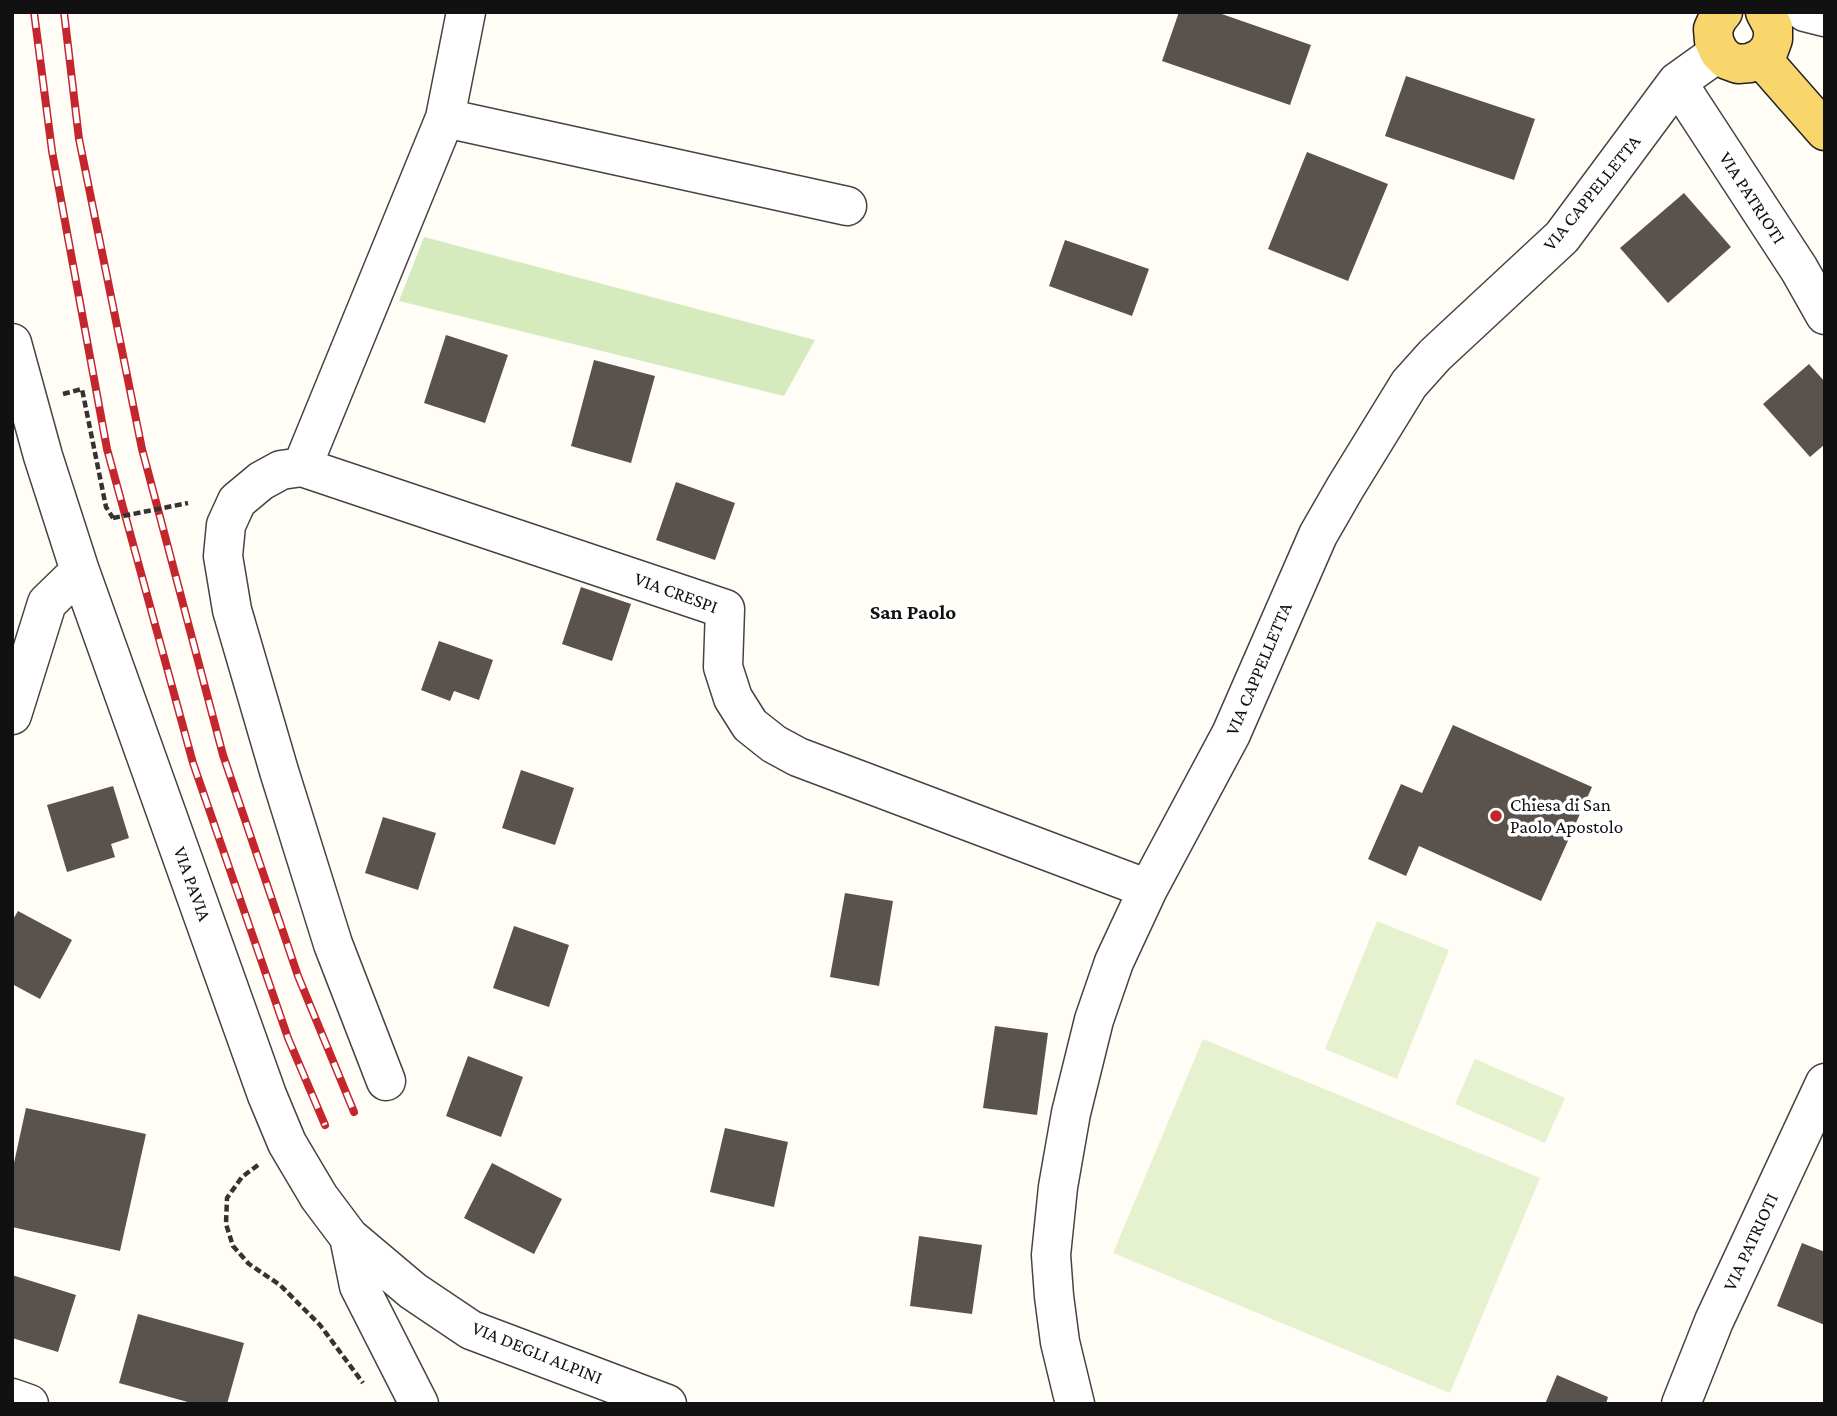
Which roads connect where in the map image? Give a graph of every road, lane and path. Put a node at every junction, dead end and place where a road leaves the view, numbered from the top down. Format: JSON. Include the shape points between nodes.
{"nodes":[{"id":1,"x":466,"y":12,"type":"edge"},
{"id":2,"x":1723,"y":12,"type":"edge"},
{"id":3,"x":1783,"y":13,"type":"edge"},
{"id":4,"x":1825,"y":17,"type":"edge"},
{"id":5,"x":1719,"y":52,"type":"junction"},
{"id":6,"x":1761,"y":58,"type":"junction"},
{"id":7,"x":1677,"y":82,"type":"junction"},
{"id":8,"x":446,"y":118,"type":"junction"},
{"id":9,"x":1825,"y":131,"type":"edge"},
{"id":10,"x":847,"y":206,"type":"dead end"},
{"id":11,"x":1825,"y":315,"type":"edge"},
{"id":12,"x":12,"y":343,"type":"edge"},
{"id":13,"x":28,"y":402,"type":"junction"},
{"id":14,"x":28,"y":454,"type":"edge"},
{"id":15,"x":302,"y":467,"type":"junction"},
{"id":16,"x":188,"y":503,"type":"dead end"},
{"id":17,"x":80,"y":571,"type":"junction"},
{"id":18,"x":12,"y":715,"type":"edge"},
{"id":19,"x":1148,"y":889,"type":"junction"},
{"id":20,"x":386,"y":1081,"type":"dead end"},
{"id":21,"x":1825,"y":1083,"type":"edge"},
{"id":22,"x":287,"y":1143,"type":"junction"},
{"id":23,"x":349,"y":1237,"type":"junction"},
{"id":24,"x":370,"y":1392,"type":"dead end"},
{"id":25,"x":12,"y":1398,"type":"edge"},
{"id":26,"x":29,"y":1404,"type":"edge"},
{"id":27,"x":419,"y":1404,"type":"edge"},
{"id":28,"x":667,"y":1404,"type":"edge"},
{"id":29,"x":1075,"y":1404,"type":"edge"},
{"id":30,"x":1681,"y":1404,"type":"edge"}],
"edges":[{"from":1,"to":8,"type":"street"},
{"from":2,"to":5,"type":"main road","via":[[1713,29]]},
{"from":3,"to":4,"type":"street"},
{"from":3,"to":6,"type":"main road","via":[[1773,27],[1769,50]]},
{"from":5,"to":6,"type":"main road","via":[[1738,64]]},
{"from":5,"to":7,"type":"street","name":"VIA CAPPELLETTA"},
{"from":6,"to":9,"type":"main road"},
{"from":7,"to":11,"type":"street","name":"VIA PATRIOTI"},
{"from":7,"to":19,"type":"street","name":"VIA CAPPELLETTA","via":[[1562,237],[1409,384],[1318,535],[1231,734]]},
{"from":8,"to":10,"type":"street"},
{"from":8,"to":15,"type":"street"},
{"from":12,"to":13,"type":"street","name":"VIA PAVIA"},
{"from":13,"to":14,"type":"street","name":"VIA PAVIA"},
{"from":13,"to":16,"type":"path","bridge":true,"via":[[82,390],[106,507],[113,518]]},
{"from":14,"to":17,"type":"street","name":"VIA PAVIA"},
{"from":15,"to":19,"type":"street","name":"VIA CRESPI","via":[[725,609],[723,667],[733,698],[750,725],[774,744]]},
{"from":15,"to":20,"type":"street","via":[[281,470],[237,500],[226,525],[222,556],[232,610],[333,944]]},
{"from":17,"to":18,"type":"street","via":[[47,603]]},
{"from":17,"to":22,"type":"street","name":"VIA PAVIA"},
{"from":19,"to":29,"type":"street","name":"VIA CAPPELLETTA","via":[[1114,962],[1094,1020],[1058,1187],[1051,1255],[1054,1296]]},
{"from":21,"to":30,"type":"street","name":"VIA PATRIOTI","via":[[1714,1321]]},
{"from":22,"to":23,"type":"street","name":"VIA PAVIA","via":[[318,1197]]},
{"from":22,"to":24,"type":"path","via":[[242,1177],[227,1198],[226,1224],[233,1246],[320,1325]]},
{"from":23,"to":27,"type":"street","name":"VIA PAVIA","via":[[359,1286]]},
{"from":23,"to":28,"type":"street","name":"VIA DEGLI ALPINI","via":[[413,1291],[471,1330]]},
{"from":25,"to":26,"type":"street"}]}
